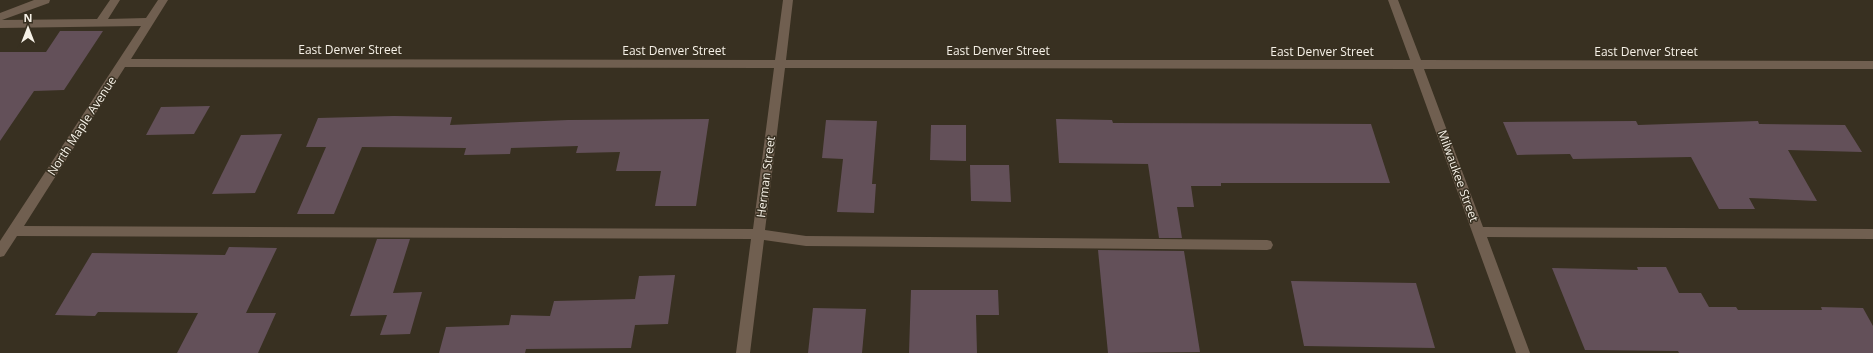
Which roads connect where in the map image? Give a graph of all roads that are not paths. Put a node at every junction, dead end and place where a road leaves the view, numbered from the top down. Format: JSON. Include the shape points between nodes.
{"nodes":[{"id":1,"x":45,"y":0,"type":"edge"},
{"id":2,"x":115,"y":0,"type":"edge"},
{"id":3,"x":163,"y":0,"type":"edge"},
{"id":4,"x":788,"y":0,"type":"edge"},
{"id":5,"x":1393,"y":0,"type":"edge"},
{"id":6,"x":0,"y":17,"type":"edge"},
{"id":7,"x":100,"y":22,"type":"junction"},
{"id":8,"x":149,"y":22,"type":"junction"},
{"id":9,"x":0,"y":24,"type":"edge"},
{"id":10,"x":123,"y":63,"type":"junction"},
{"id":11,"x":780,"y":64,"type":"junction"},
{"id":12,"x":1417,"y":65,"type":"junction"},
{"id":13,"x":1873,"y":65,"type":"edge"},
{"id":14,"x":13,"y":231,"type":"junction"},
{"id":15,"x":1479,"y":232,"type":"junction"},
{"id":16,"x":758,"y":234,"type":"junction"},
{"id":17,"x":1873,"y":234,"type":"edge"},
{"id":18,"x":1267,"y":245,"type":"dead end"},
{"id":19,"x":0,"y":252,"type":"edge"},
{"id":20,"x":743,"y":353,"type":"edge"},
{"id":21,"x":1523,"y":353,"type":"edge"}],
"edges":[{"from":1,"to":6,"type":"street"},
{"from":2,"to":7,"type":"street"},
{"from":3,"to":8,"type":"street","name":"North Maple Avenue"},
{"from":4,"to":11,"type":"street","name":"Herman Street"},
{"from":5,"to":12,"type":"street","name":"Milwaukee Street"},
{"from":7,"to":8,"type":"street"},
{"from":7,"to":9,"type":"street"},
{"from":8,"to":10,"type":"street","name":"North Maple Avenue"},
{"from":10,"to":11,"type":"street","name":"East Denver Street"},
{"from":10,"to":14,"type":"street","name":"North Maple Avenue"},
{"from":11,"to":12,"type":"street","name":"East Denver Street"},
{"from":11,"to":16,"type":"street","name":"Herman Street"},
{"from":12,"to":13,"type":"street","name":"East Denver Street"},
{"from":12,"to":15,"type":"street","name":"Milwaukee Street"},
{"from":14,"to":16,"type":"street"},
{"from":14,"to":19,"type":"street","name":"North Maple Avenue"},
{"from":15,"to":17,"type":"street"},
{"from":15,"to":21,"type":"street","name":"Milwaukee Street"},
{"from":16,"to":18,"type":"street","via":[[806,241]]},
{"from":16,"to":20,"type":"street","name":"Herman Street"}]}
